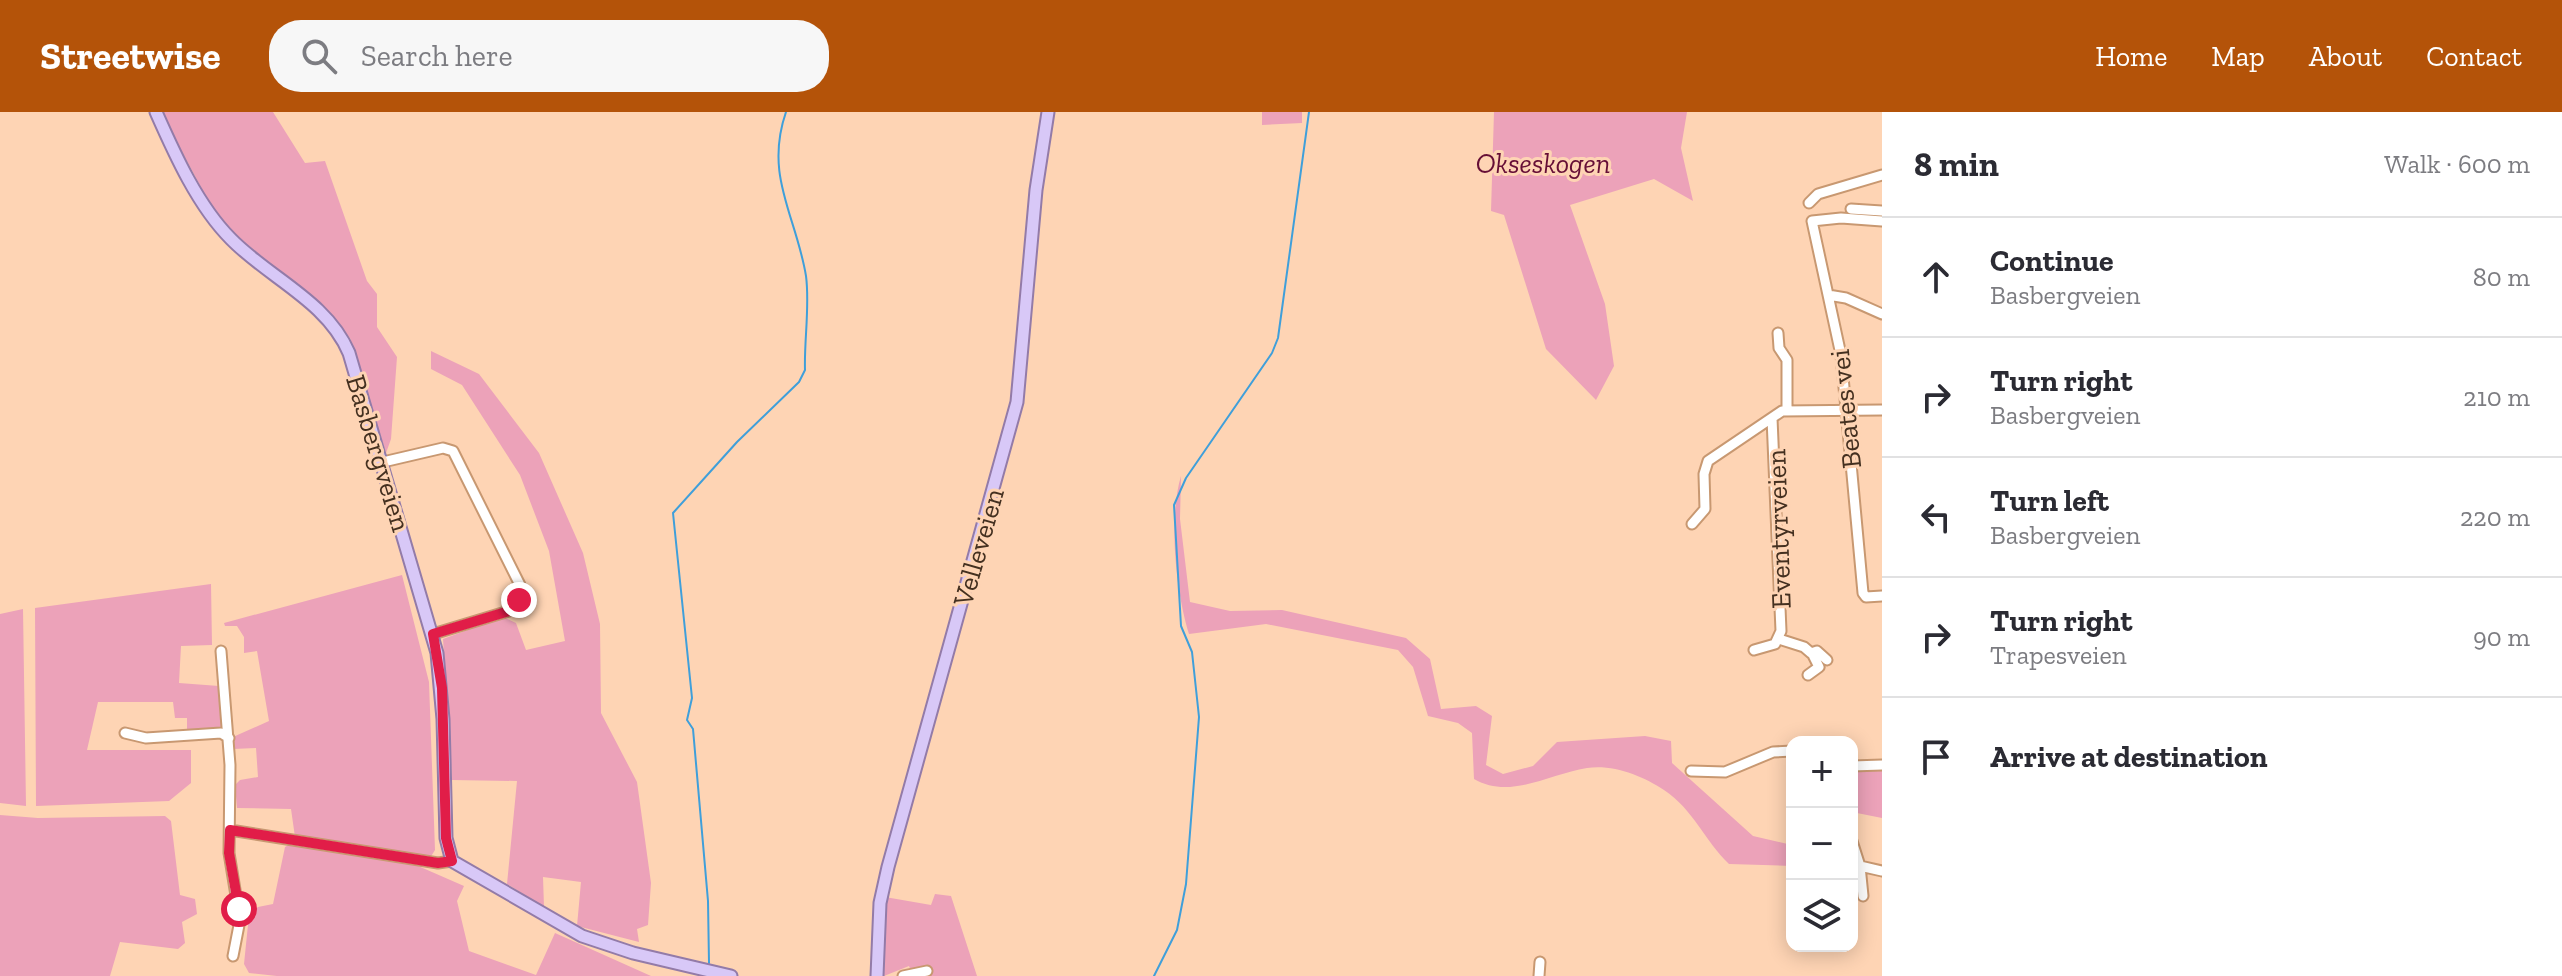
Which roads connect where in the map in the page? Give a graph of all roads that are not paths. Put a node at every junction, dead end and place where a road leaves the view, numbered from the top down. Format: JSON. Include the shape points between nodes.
{"nodes":[{"id":1,"x":156,"y":112,"type":"edge"},
{"id":2,"x":1048,"y":112,"type":"edge"},
{"id":3,"x":1882,"y":175,"type":"edge"},
{"id":4,"x":1812,"y":199,"type":"dead end"},
{"id":5,"x":1851,"y":209,"type":"dead end"},
{"id":6,"x":1882,"y":211,"type":"edge"},
{"id":7,"x":1882,"y":221,"type":"edge"},
{"id":8,"x":1828,"y":295,"type":"junction"},
{"id":9,"x":1882,"y":314,"type":"edge"},
{"id":10,"x":1778,"y":333,"type":"dead end"},
{"id":11,"x":1847,"y":409,"type":"junction"},
{"id":12,"x":1787,"y":410,"type":"junction"},
{"id":13,"x":1882,"y":410,"type":"edge"},
{"id":14,"x":1772,"y":418,"type":"junction"},
{"id":15,"x":383,"y":462,"type":"junction"},
{"id":16,"x":1692,"y":524,"type":"dead end"},
{"id":17,"x":1882,"y":596,"type":"edge"},
{"id":18,"x":433,"y":634,"type":"junction"},
{"id":19,"x":1779,"y":639,"type":"junction"},
{"id":20,"x":1754,"y":650,"type":"dead end"},
{"id":21,"x":221,"y":651,"type":"dead end"},
{"id":22,"x":1811,"y":653,"type":"junction"},
{"id":23,"x":1827,"y":660,"type":"dead end"},
{"id":24,"x":1808,"y":675,"type":"dead end"},
{"id":25,"x":125,"y":733,"type":"dead end"},
{"id":26,"x":229,"y":738,"type":"junction"},
{"id":27,"x":1786,"y":751,"type":"edge"},
{"id":28,"x":1882,"y":765,"type":"edge"},
{"id":29,"x":1858,"y":766,"type":"edge"},
{"id":30,"x":1691,"y":771,"type":"dead end"},
{"id":31,"x":230,"y":830,"type":"junction"},
{"id":32,"x":452,"y":861,"type":"junction"},
{"id":33,"x":1858,"y":862,"type":"edge"},
{"id":34,"x":1859,"y":865,"type":"junction"},
{"id":35,"x":1882,"y":871,"type":"edge"},
{"id":36,"x":1863,"y":896,"type":"dead end"},
{"id":37,"x":233,"y":956,"type":"dead end"},
{"id":38,"x":1540,"y":962,"type":"dead end"},
{"id":39,"x":927,"y":971,"type":"dead end"},
{"id":40,"x":731,"y":976,"type":"edge"},
{"id":41,"x":877,"y":976,"type":"edge"},
{"id":42,"x":903,"y":976,"type":"edge"},
{"id":43,"x":1539,"y":976,"type":"edge"}],
"edges":[{"from":1,"to":15,"type":"main road","name":"Basbergveien","via":[[217,224],[321,313],[340,336]]},
{"from":2,"to":41,"type":"main road","name":"Velleveien","via":[[1017,402],[884,880]]},
{"from":3,"to":4,"type":"street"},
{"from":5,"to":6,"type":"street"},
{"from":7,"to":8,"type":"street","name":"Beates vei","via":[[1812,221]]},
{"from":8,"to":9,"type":"street"},
{"from":8,"to":11,"type":"street","name":"Beates vei"},
{"from":10,"to":12,"type":"street","via":[[1787,360]]},
{"from":11,"to":12,"type":"street"},
{"from":11,"to":13,"type":"street"},
{"from":11,"to":17,"type":"street","name":"Beates vei","via":[[1861,581],[1866,597]]},
{"from":12,"to":14,"type":"street"},
{"from":14,"to":16,"type":"street","via":[[1708,461],[1705,509]]},
{"from":14,"to":19,"type":"street","name":"Eventyrveien"},
{"from":15,"to":18,"type":"main road","name":"Basbergveien"},
{"from":15,"to":18,"type":"street","via":[[443,448],[453,451],[520,585],[519,600],[509,611]]},
{"from":18,"to":32,"type":"main road","name":"Basbergveien","via":[[442,688],[446,838]]},
{"from":19,"to":20,"type":"street","name":"Eventyrveien"},
{"from":19,"to":22,"type":"street","name":"Eventyrveien"},
{"from":21,"to":26,"type":"street"},
{"from":22,"to":23,"type":"street","name":"Eventyrveien","via":[[1817,651]]},
{"from":22,"to":24,"type":"street","via":[[1819,667]]},
{"from":25,"to":26,"type":"street","via":[[146,738],[221,733]]},
{"from":26,"to":31,"type":"street"},
{"from":27,"to":30,"type":"street","via":[[1725,772]]},
{"from":28,"to":29,"type":"street"},
{"from":31,"to":32,"type":"street"},
{"from":31,"to":37,"type":"street","via":[[240,920]]},
{"from":32,"to":40,"type":"main road","via":[[582,936]]},
{"from":33,"to":34,"type":"street"},
{"from":34,"to":35,"type":"street"},
{"from":34,"to":36,"type":"street"},
{"from":38,"to":43,"type":"street"},
{"from":39,"to":42,"type":"street"}]}
